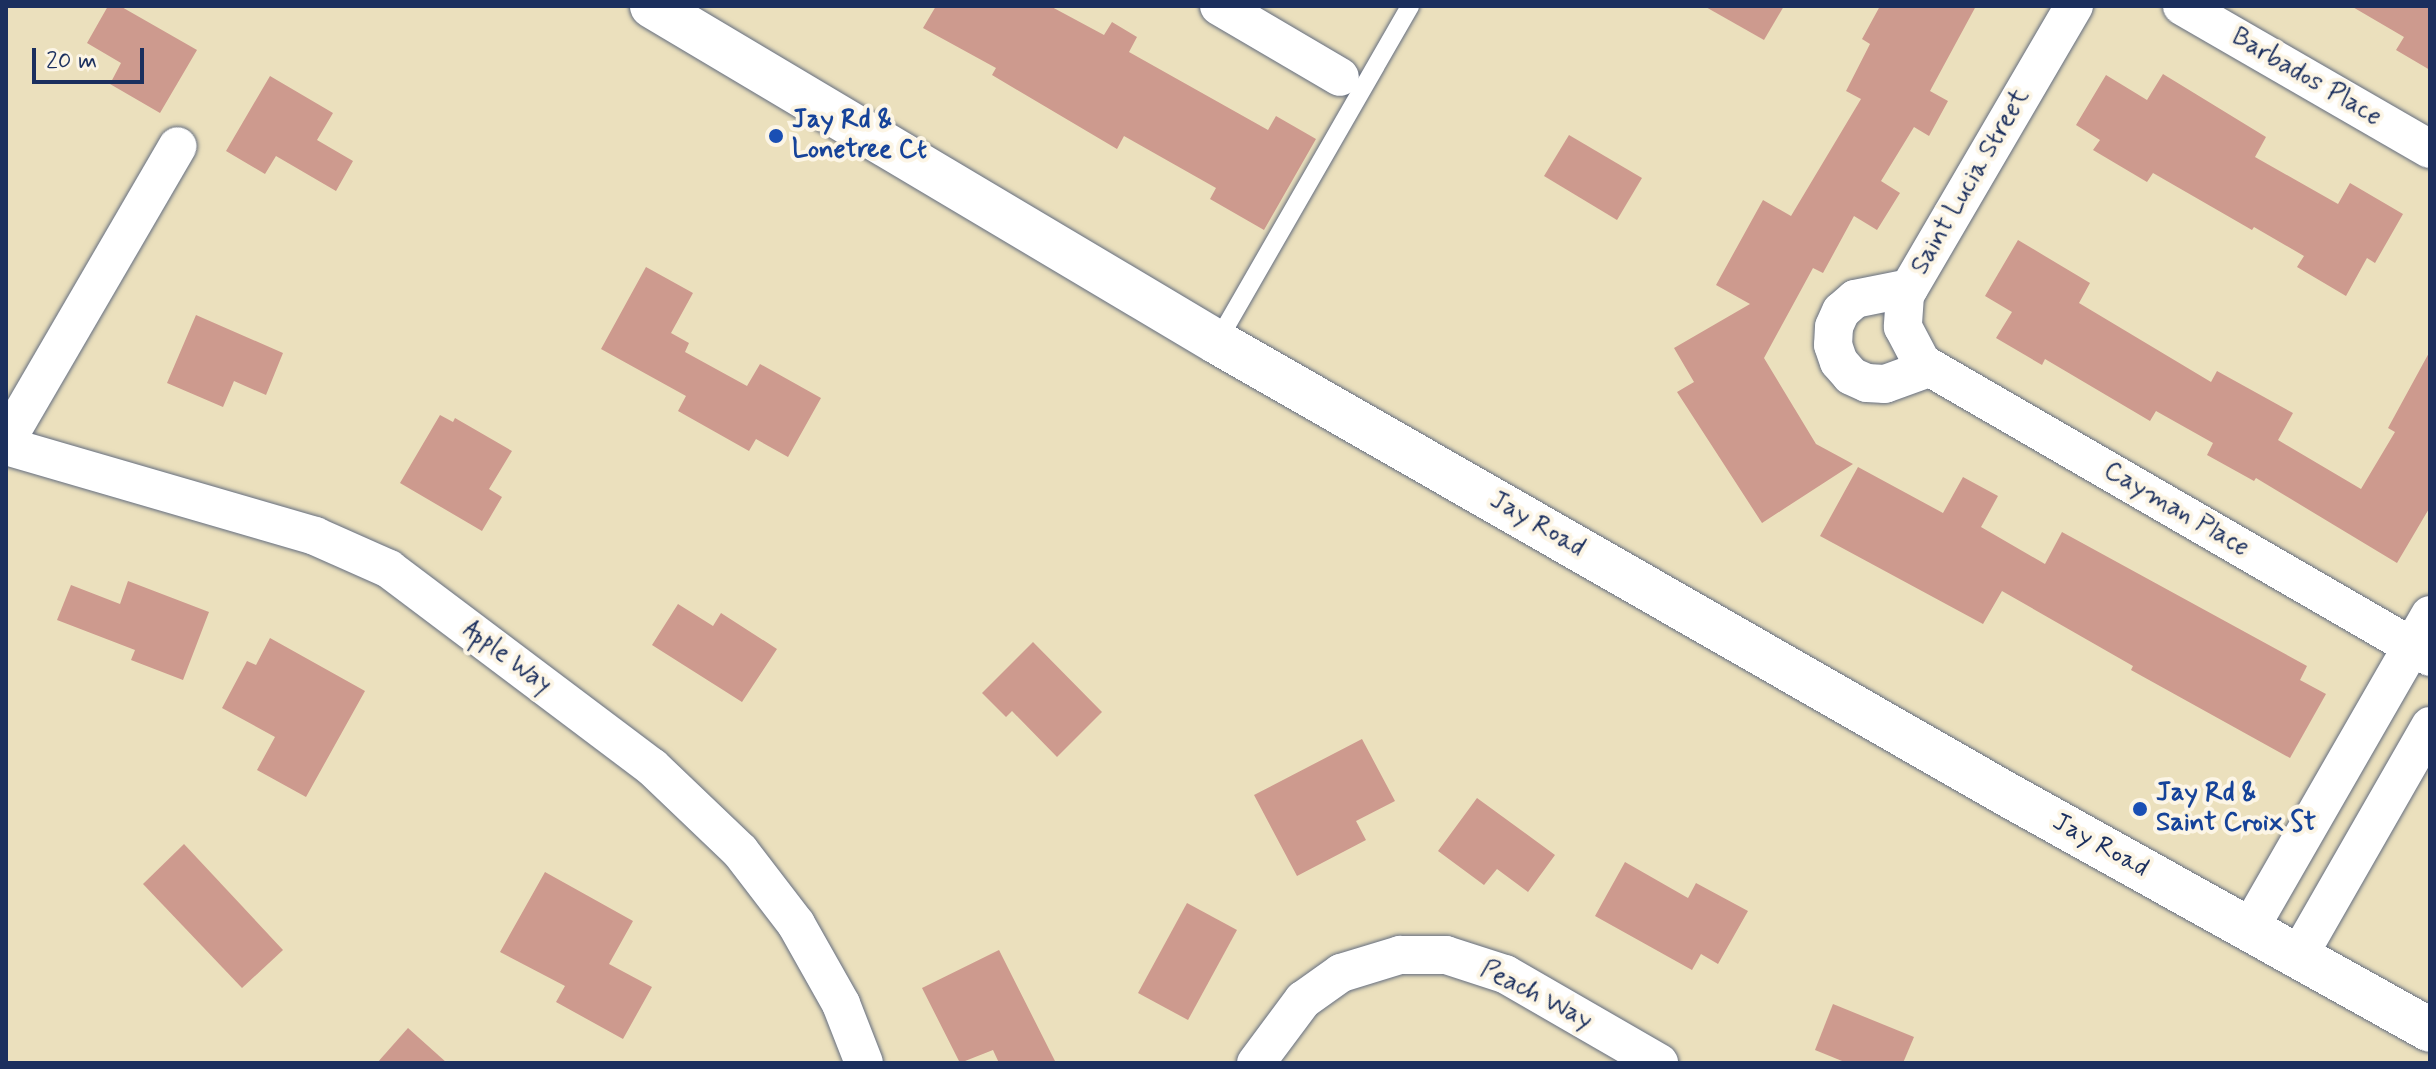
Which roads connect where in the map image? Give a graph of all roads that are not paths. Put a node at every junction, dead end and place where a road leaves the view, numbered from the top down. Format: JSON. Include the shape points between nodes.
{"nodes":[{"id":1,"x":652,"y":6,"type":"edge"},
{"id":2,"x":1219,"y":6,"type":"edge"},
{"id":3,"x":1410,"y":6,"type":"edge"},
{"id":4,"x":2074,"y":6,"type":"edge"},
{"id":5,"x":2182,"y":6,"type":"edge"},
{"id":6,"x":1340,"y":77,"type":"dead end"},
{"id":7,"x":178,"y":146,"type":"dead end"},
{"id":8,"x":2430,"y":149,"type":"edge"},
{"id":9,"x":1909,"y":288,"type":"junction"},
{"id":10,"x":1217,"y":342,"type":"junction"},
{"id":11,"x":1925,"y":366,"type":"junction"},
{"id":12,"x":6,"y":444,"type":"edge"},
{"id":13,"x":2424,"y":640,"type":"edge"},
{"id":14,"x":2430,"y":726,"type":"edge"},
{"id":15,"x":2250,"y":928,"type":"junction"},
{"id":16,"x":2299,"y":955,"type":"junction"},
{"id":17,"x":2430,"y":1030,"type":"edge"},
{"id":18,"x":864,"y":1063,"type":"edge"},
{"id":19,"x":1256,"y":1063,"type":"edge"},
{"id":20,"x":1659,"y":1063,"type":"edge"}],
"edges":[{"from":1,"to":10,"type":"street","name":"Jay Road"},
{"from":2,"to":6,"type":"street"},
{"from":3,"to":10,"type":"lane"},
{"from":4,"to":9,"type":"street","name":"Saint Lucia Street"},
{"from":5,"to":8,"type":"street","name":"Barbados Place"},
{"from":7,"to":12,"type":"street"},
{"from":9,"to":11,"type":"street","name":"Saint Lucia Street","via":[[1903,327]]},
{"from":9,"to":11,"type":"street","via":[[1855,299],[1841,311],[1833,345],[1851,376],[1867,383],[1885,384]]},
{"from":10,"to":15,"type":"street","name":"Jay Road"},
{"from":11,"to":13,"type":"street","name":"Cayman Place"},
{"from":12,"to":18,"type":"street","name":"Apple Way","via":[[315,536],[389,569],[652,767],[740,851],[796,924],[841,1004]]},
{"from":13,"to":15,"type":"street"},
{"from":14,"to":16,"type":"street"},
{"from":15,"to":16,"type":"street","name":"Jay Road"},
{"from":16,"to":17,"type":"street","name":"Jay Road"},
{"from":19,"to":20,"type":"street","name":"Peach Way","via":[[1303,1000],[1341,973],[1400,955],[1446,955],[1505,974]]}]}
